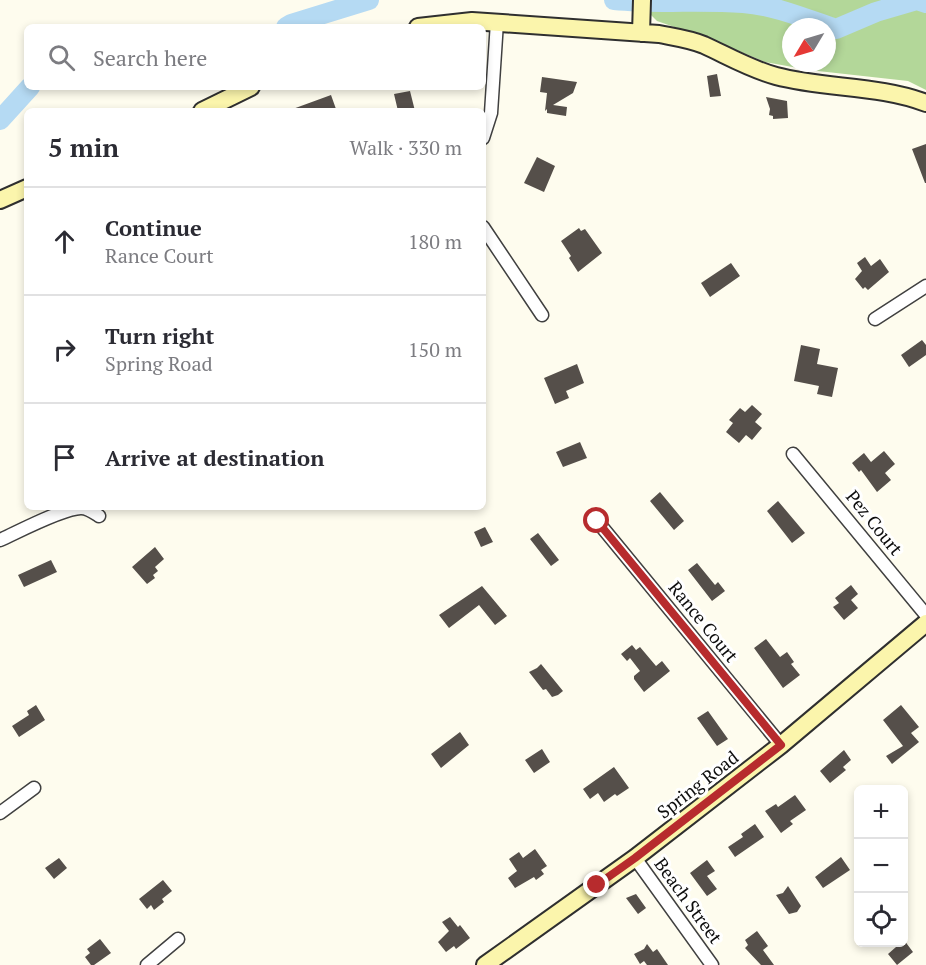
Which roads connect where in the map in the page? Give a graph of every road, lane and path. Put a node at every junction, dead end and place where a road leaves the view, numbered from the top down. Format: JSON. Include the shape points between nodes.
{"nodes":[{"id":1,"x":642,"y":7,"type":"edge"},
{"id":2,"x":497,"y":22,"type":"junction"},
{"id":3,"x":438,"y":24,"type":"edge"},
{"id":4,"x":641,"y":33,"type":"junction"},
{"id":5,"x":245,"y":90,"type":"edge"},
{"id":6,"x":926,"y":103,"type":"edge"},
{"id":7,"x":208,"y":108,"type":"edge"},
{"id":8,"x":486,"y":129,"type":"edge"},
{"id":9,"x":24,"y":189,"type":"edge"},
{"id":10,"x":0,"y":200,"type":"edge"},
{"id":11,"x":486,"y":231,"type":"edge"},
{"id":12,"x":926,"y":286,"type":"edge"},
{"id":13,"x":543,"y":315,"type":"dead end"},
{"id":14,"x":875,"y":319,"type":"dead end"},
{"id":15,"x":793,"y":454,"type":"dead end"},
{"id":16,"x":72,"y":510,"type":"edge"},
{"id":17,"x":90,"y":510,"type":"edge"},
{"id":18,"x":99,"y":516,"type":"dead end"},
{"id":19,"x":597,"y":521,"type":"dead end"},
{"id":20,"x":0,"y":540,"type":"edge"},
{"id":21,"x":926,"y":615,"type":"edge"},
{"id":22,"x":926,"y":623,"type":"edge"},
{"id":23,"x":781,"y":745,"type":"junction"},
{"id":24,"x":34,"y":789,"type":"dead end"},
{"id":25,"x":0,"y":813,"type":"edge"},
{"id":26,"x":635,"y":858,"type":"junction"},
{"id":27,"x":178,"y":939,"type":"dead end"},
{"id":28,"x":147,"y":965,"type":"edge"},
{"id":29,"x":485,"y":965,"type":"edge"},
{"id":30,"x":712,"y":965,"type":"edge"}],
"edges":[{"from":1,"to":4,"type":"street"},
{"from":2,"to":3,"type":"street"},
{"from":2,"to":4,"type":"street"},
{"from":2,"to":8,"type":"street","via":[[491,113]]},
{"from":4,"to":6,"type":"street","via":[[685,38],[749,68],[776,76]]},
{"from":5,"to":7,"type":"street"},
{"from":9,"to":10,"type":"street"},
{"from":11,"to":13,"type":"street"},
{"from":12,"to":14,"type":"street"},
{"from":15,"to":21,"type":"street","name":"Pez Court"},
{"from":16,"to":20,"type":"street"},
{"from":17,"to":18,"type":"street"},
{"from":19,"to":23,"type":"street","name":"Rance Court"},
{"from":22,"to":23,"type":"street","name":"Spring Road"},
{"from":23,"to":26,"type":"street","name":"Spring Road"},
{"from":24,"to":25,"type":"street"},
{"from":26,"to":29,"type":"street","name":"Spring Road"},
{"from":26,"to":30,"type":"street","name":"Beach Street"},
{"from":27,"to":28,"type":"street"}]}
